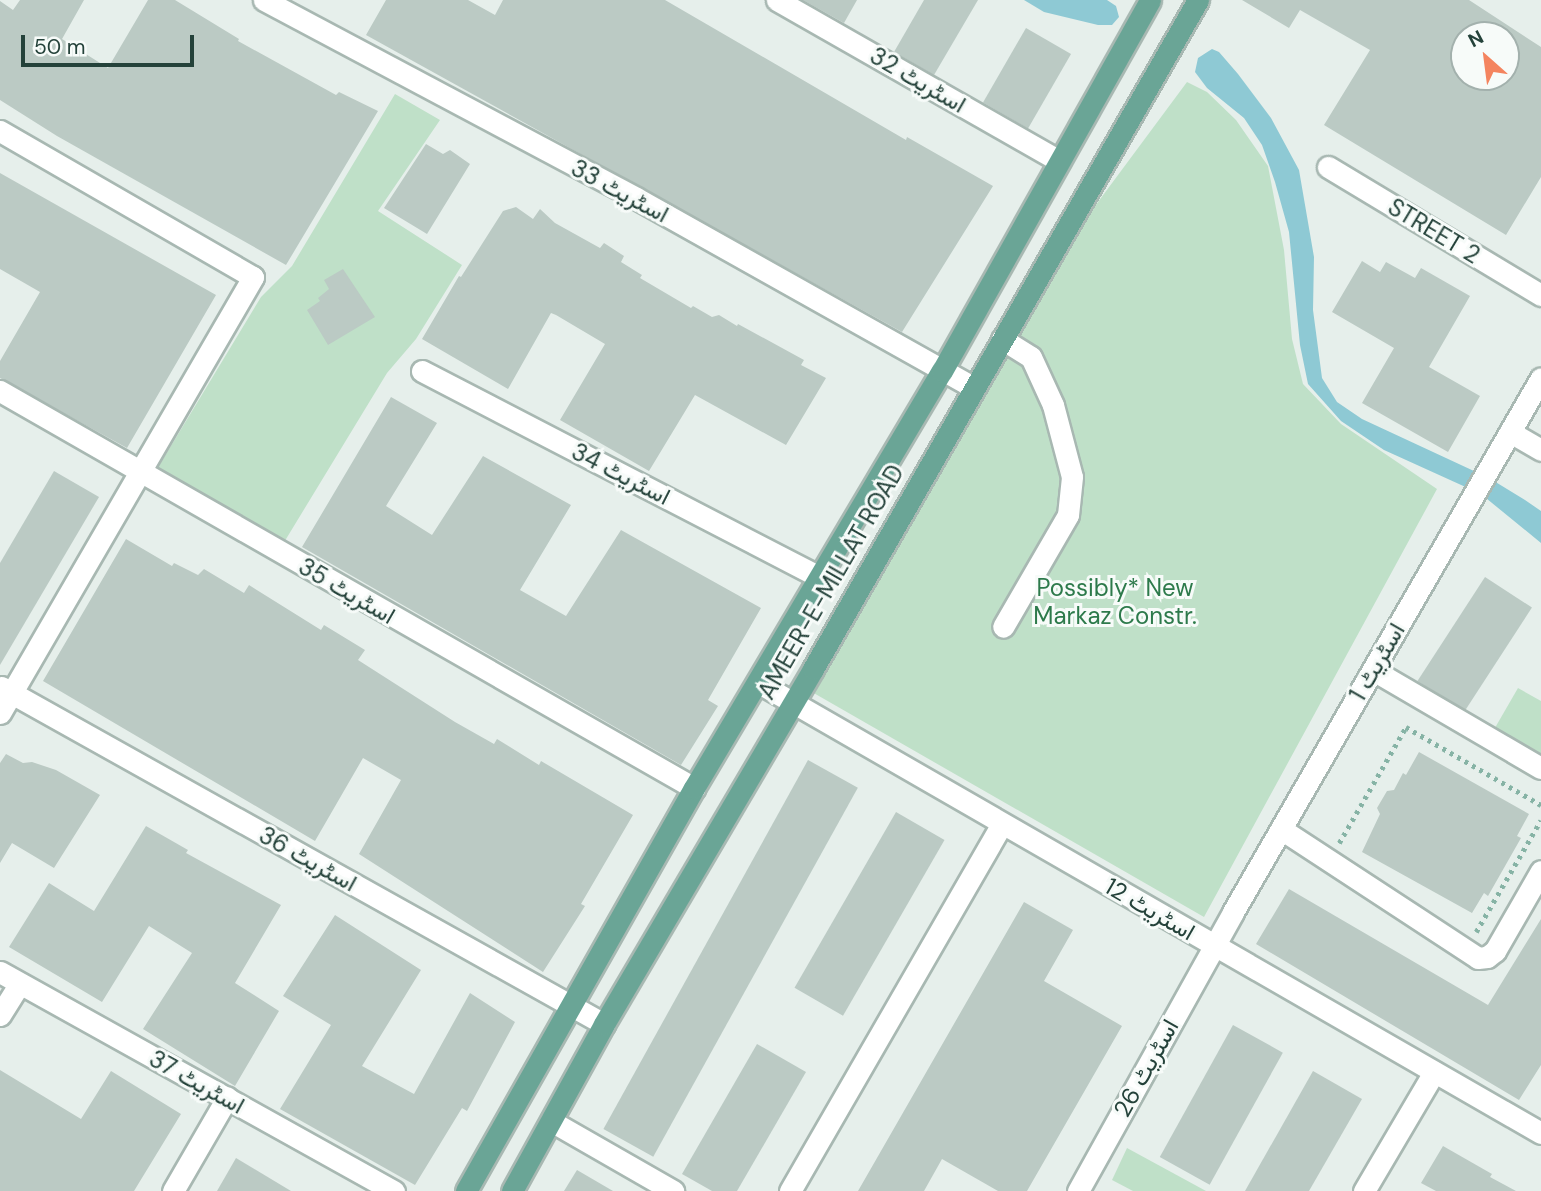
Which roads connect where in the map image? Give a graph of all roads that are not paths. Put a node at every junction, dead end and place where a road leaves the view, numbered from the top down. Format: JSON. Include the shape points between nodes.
{"nodes":[{"id":1,"x":264,"y":0,"type":"edge"},
{"id":2,"x":777,"y":0,"type":"edge"},
{"id":3,"x":1150,"y":0,"type":"edge"},
{"id":4,"x":1198,"y":0,"type":"edge"},
{"id":5,"x":0,"y":131,"type":"edge"},
{"id":6,"x":1059,"y":161,"type":"junction"},
{"id":7,"x":1328,"y":167,"type":"dead end"},
{"id":8,"x":1541,"y":295,"type":"edge"},
{"id":9,"x":1002,"y":339,"type":"junction"},
{"id":10,"x":422,"y":371,"type":"dead end"},
{"id":11,"x":942,"y":371,"type":"junction"},
{"id":12,"x":1541,"y":378,"type":"edge"},
{"id":13,"x":973,"y":387,"type":"junction"},
{"id":14,"x":0,"y":391,"type":"edge"},
{"id":15,"x":1510,"y":432,"type":"junction"},
{"id":16,"x":1541,"y":450,"type":"edge"},
{"id":17,"x":138,"y":472,"type":"junction"},
{"id":18,"x":820,"y":577,"type":"junction"},
{"id":19,"x":1003,"y":627,"type":"dead end"},
{"id":20,"x":1373,"y":670,"type":"junction"},
{"id":21,"x":759,"y":683,"type":"junction"},
{"id":22,"x":6,"y":690,"type":"edge"},
{"id":23,"x":791,"y":704,"type":"junction"},
{"id":24,"x":0,"y":713,"type":"edge"},
{"id":25,"x":1541,"y":768,"type":"edge"},
{"id":26,"x":694,"y":788,"type":"junction"},
{"id":27,"x":1002,"y":824,"type":"junction"},
{"id":28,"x":1281,"y":829,"type":"junction"},
{"id":29,"x":1541,"y":872,"type":"edge"},
{"id":30,"x":1215,"y":946,"type":"junction"},
{"id":31,"x":0,"y":972,"type":"edge"},
{"id":32,"x":19,"y":984,"type":"junction"},
{"id":33,"x":571,"y":1006,"type":"junction"},
{"id":34,"x":0,"y":1015,"type":"edge"},
{"id":35,"x":604,"y":1024,"type":"junction"},
{"id":36,"x":1434,"y":1072,"type":"junction"},
{"id":37,"x":227,"y":1098,"type":"junction"},
{"id":38,"x":551,"y":1121,"type":"junction"},
{"id":39,"x":1540,"y":1131,"type":"edge"},
{"id":40,"x":173,"y":1191,"type":"edge"},
{"id":41,"x":394,"y":1191,"type":"edge"},
{"id":42,"x":466,"y":1191,"type":"edge"},
{"id":43,"x":512,"y":1191,"type":"edge"},
{"id":44,"x":673,"y":1191,"type":"edge"},
{"id":45,"x":790,"y":1191,"type":"edge"},
{"id":46,"x":1078,"y":1191,"type":"edge"},
{"id":47,"x":1364,"y":1191,"type":"edge"}],
"edges":[{"from":1,"to":11,"type":"street","name":"اسٹریٹ 33","via":[[636,198]]},
{"from":2,"to":6,"type":"street","name":"اسٹریٹ 32"},
{"from":3,"to":6,"type":"main road","name":"AMEER-E-MILLAT ROAD"},
{"from":4,"to":9,"type":"main road","name":"AMEER-E-MILLAT ROAD"},
{"from":5,"to":17,"type":"street","via":[[253,277]]},
{"from":6,"to":11,"type":"main road","name":"AMEER-E-MILLAT ROAD"},
{"from":7,"to":8,"type":"street","name":"STREET 2"},
{"from":9,"to":13,"type":"main road","name":"AMEER-E-MILLAT ROAD"},
{"from":9,"to":19,"type":"street","via":[[1031,357],[1053,405],[1072,477],[1068,515]]},
{"from":10,"to":18,"type":"street","name":"اسٹریٹ 34"},
{"from":11,"to":13,"type":"street","name":"اسٹریٹ 33"},
{"from":11,"to":18,"type":"main road","name":"AMEER-E-MILLAT ROAD"},
{"from":12,"to":15,"type":"street","name":"اسٹریٹ 1"},
{"from":13,"to":23,"type":"main road","name":"AMEER-E-MILLAT ROAD"},
{"from":14,"to":17,"type":"street","name":"اسٹریٹ 35"},
{"from":15,"to":16,"type":"street"},
{"from":15,"to":20,"type":"street","name":"اسٹریٹ 1"},
{"from":17,"to":22,"type":"street"},
{"from":17,"to":26,"type":"street","name":"اسٹریٹ 35"},
{"from":18,"to":21,"type":"main road","name":"AMEER-E-MILLAT ROAD"},
{"from":20,"to":25,"type":"street"},
{"from":20,"to":28,"type":"street","name":"اسٹریٹ 1"},
{"from":21,"to":23,"type":"street","name":"اسٹریٹ 12"},
{"from":21,"to":26,"type":"main road","name":"AMEER-E-MILLAT ROAD"},
{"from":22,"to":24,"type":"street"},
{"from":22,"to":33,"type":"street","name":"اسٹریٹ 36"},
{"from":23,"to":27,"type":"street","name":"اسٹریٹ 12"},
{"from":23,"to":35,"type":"main road","name":"AMEER-E-MILLAT ROAD"},
{"from":26,"to":33,"type":"main road","name":"AMEER-E-MILLAT ROAD"},
{"from":27,"to":30,"type":"street","name":"اسٹریٹ 12"},
{"from":27,"to":45,"type":"street"},
{"from":28,"to":29,"type":"street","via":[[1478,958],[1495,951]]},
{"from":28,"to":30,"type":"street","name":"اسٹریٹ 1"},
{"from":30,"to":36,"type":"street","name":"اسٹریٹ 12"},
{"from":30,"to":46,"type":"street","name":"اسٹریٹ 26"},
{"from":31,"to":32,"type":"street","name":"اسٹریٹ 37"},
{"from":32,"to":34,"type":"street"},
{"from":32,"to":37,"type":"street","name":"اسٹریٹ 37"},
{"from":33,"to":35,"type":"street","name":"اسٹریٹ 36"},
{"from":33,"to":42,"type":"main road","name":"AMEER-E-MILLAT ROAD"},
{"from":35,"to":38,"type":"main road","name":"AMEER-E-MILLAT ROAD"},
{"from":36,"to":39,"type":"street","name":"اسٹریٹ 12"},
{"from":36,"to":47,"type":"street"},
{"from":37,"to":40,"type":"street"},
{"from":37,"to":41,"type":"street","name":"اسٹریٹ 37"},
{"from":38,"to":43,"type":"main road","name":"AMEER-E-MILLAT ROAD"},
{"from":38,"to":44,"type":"street"}]}
